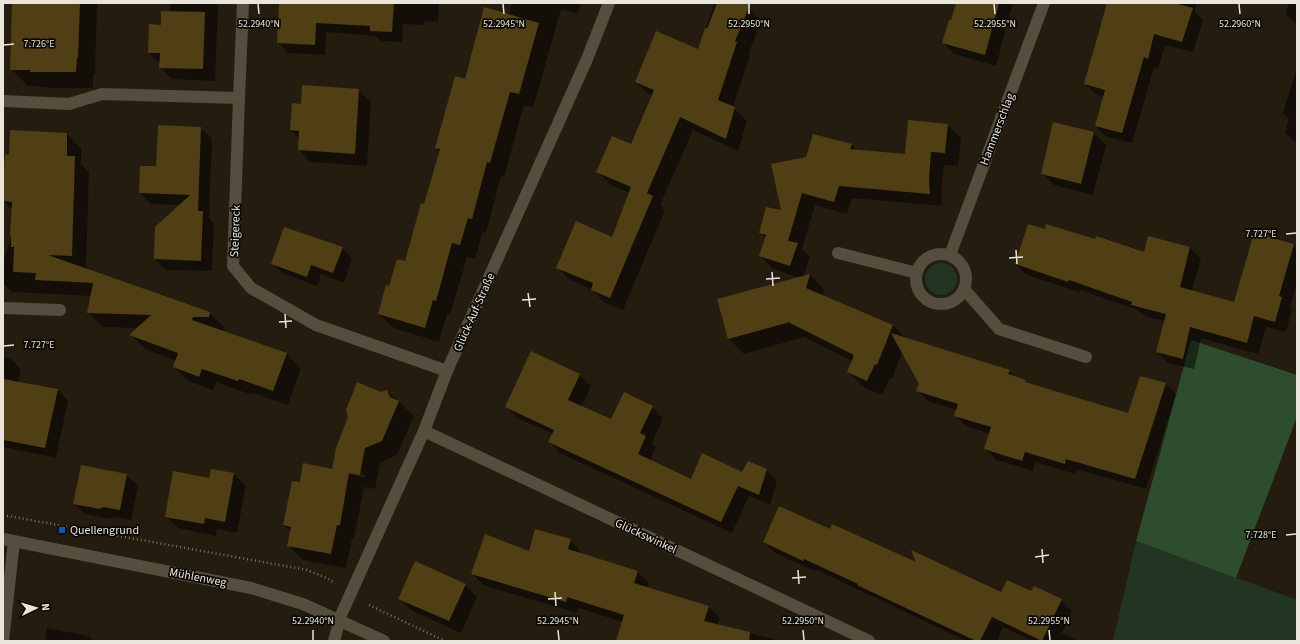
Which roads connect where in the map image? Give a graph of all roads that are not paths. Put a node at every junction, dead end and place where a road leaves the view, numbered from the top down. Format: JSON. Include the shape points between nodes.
{"nodes":[{"id":1,"x":243,"y":3,"type":"edge"},
{"id":2,"x":609,"y":3,"type":"edge"},
{"id":3,"x":1044,"y":3,"type":"edge"},
{"id":4,"x":239,"y":98,"type":"junction"},
{"id":5,"x":3,"y":101,"type":"edge"},
{"id":6,"x":838,"y":253,"type":"dead end"},
{"id":7,"x":950,"y":255,"type":"junction"},
{"id":8,"x":917,"y":273,"type":"junction"},
{"id":9,"x":964,"y":289,"type":"junction"},
{"id":10,"x":3,"y":308,"type":"edge"},
{"id":11,"x":60,"y":310,"type":"dead end"},
{"id":12,"x":1086,"y":357,"type":"dead end"},
{"id":13,"x":448,"y":371,"type":"junction"},
{"id":14,"x":424,"y":431,"type":"junction"},
{"id":15,"x":8,"y":540,"type":"edge"},
{"id":16,"x":339,"y":620,"type":"junction"},
{"id":17,"x":3,"y":641,"type":"edge"},
{"id":18,"x":334,"y":641,"type":"edge"},
{"id":19,"x":384,"y":641,"type":"edge"},
{"id":20,"x":869,"y":641,"type":"edge"}],
"edges":[{"from":1,"to":4,"type":"street","name":"Steigereck"},
{"from":2,"to":13,"type":"street","name":"Glück-Auf-Straße","via":[[581,74]]},
{"from":3,"to":7,"type":"street","name":"Hammerschlag"},
{"from":4,"to":5,"type":"street","via":[[102,94],[69,104]]},
{"from":4,"to":13,"type":"street","name":"Steigereck","via":[[234,266],[251,288],[316,325]]},
{"from":6,"to":8,"type":"street"},
{"from":7,"to":8,"type":"street","via":[[933,255],[920,265]]},
{"from":7,"to":9,"type":"street","via":[[963,265],[967,281]]},
{"from":8,"to":9,"type":"street","via":[[918,289],[934,303],[946,304],[953,301]]},
{"from":9,"to":12,"type":"street","via":[[999,329]]},
{"from":10,"to":11,"type":"street"},
{"from":13,"to":14,"type":"street","name":"Glück-Auf-Straße"},
{"from":14,"to":16,"type":"street","name":"Glück-Auf-Straße"},
{"from":14,"to":20,"type":"street","name":"Glückswinkel"},
{"from":15,"to":16,"type":"street","name":"Mühlenweg","via":[[251,588],[303,604]]},
{"from":15,"to":17,"type":"street"},
{"from":16,"to":18,"type":"street","name":"Glück-Auf-Straße"},
{"from":16,"to":19,"type":"street","name":"Mühlenweg"}]}
